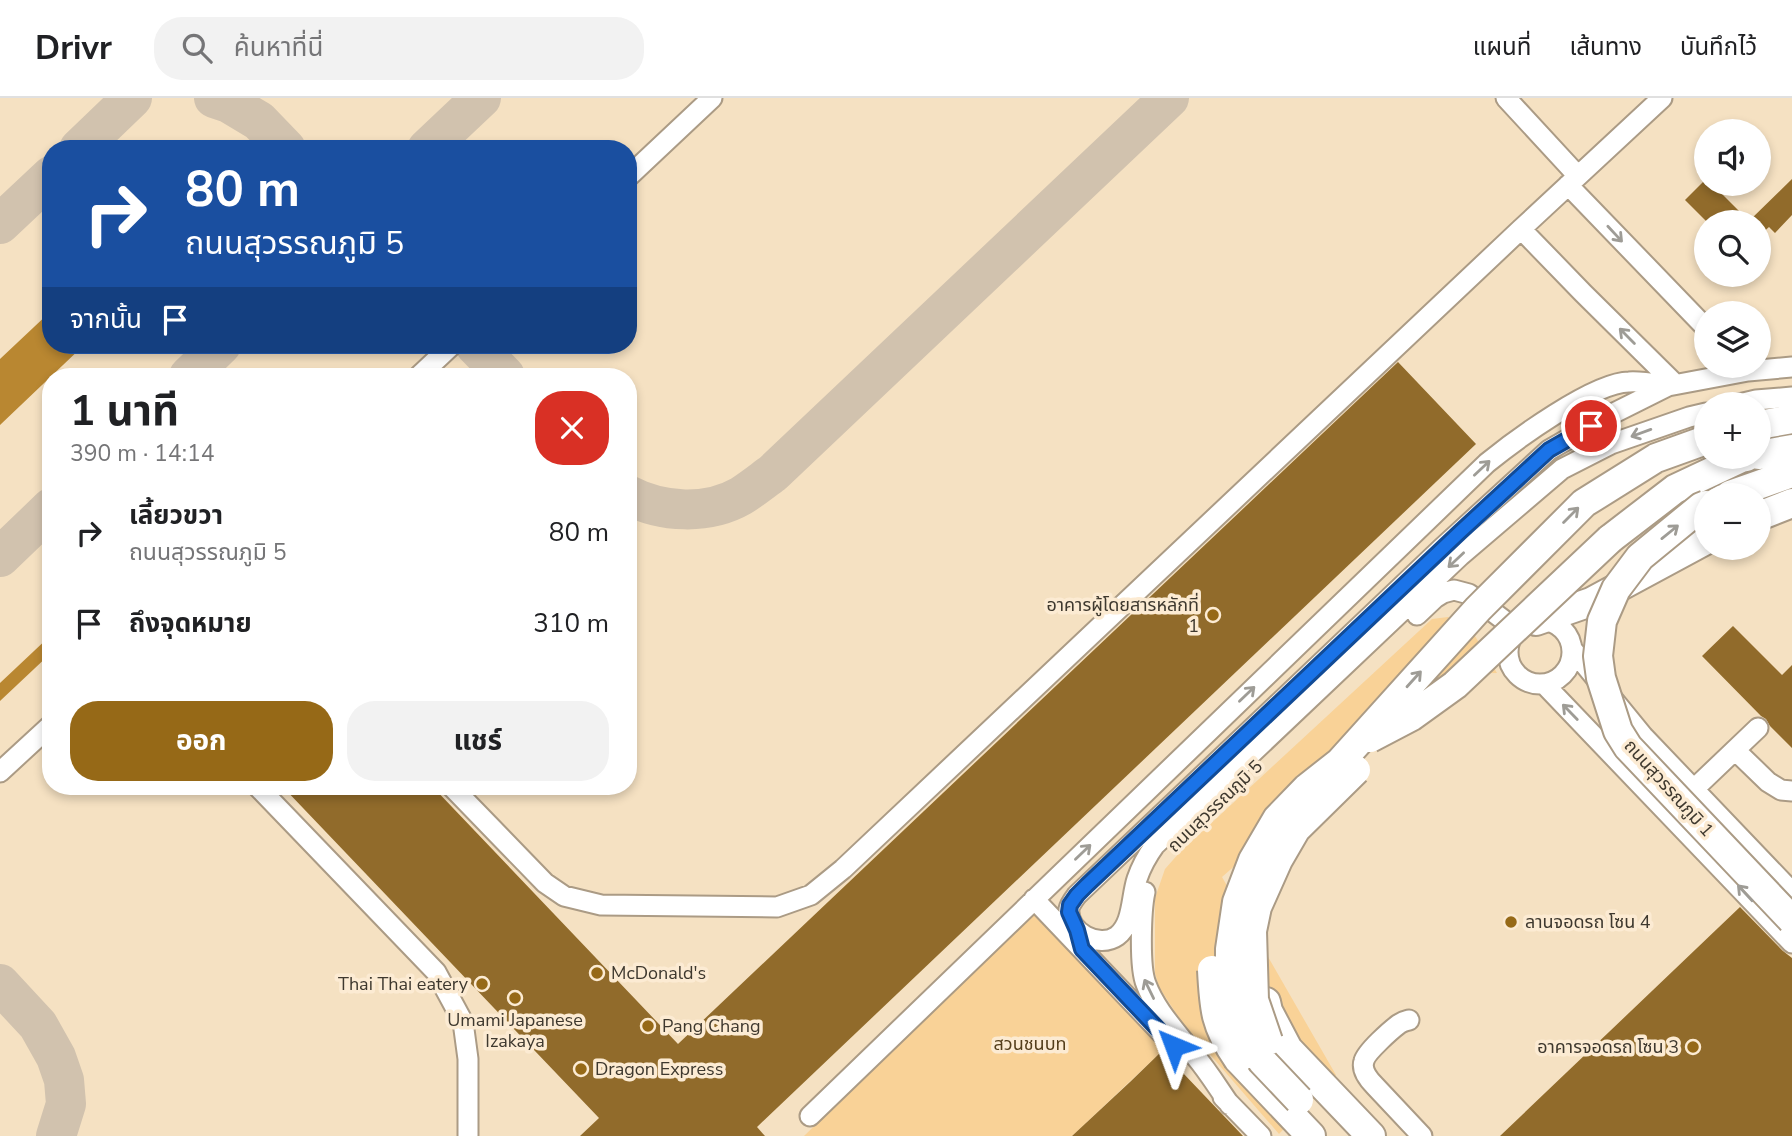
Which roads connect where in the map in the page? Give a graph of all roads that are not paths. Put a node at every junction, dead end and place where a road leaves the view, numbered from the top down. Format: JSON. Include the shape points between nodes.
{"nodes":[{"id":1,"x":712,"y":98,"type":"edge"},
{"id":2,"x":1506,"y":98,"type":"edge"},
{"id":3,"x":1662,"y":98,"type":"edge"},
{"id":4,"x":637,"y":169,"type":"edge"},
{"id":5,"x":1573,"y":180,"type":"junction"},
{"id":6,"x":1521,"y":229,"type":"junction"},
{"id":7,"x":1694,"y":315,"type":"edge"},
{"id":8,"x":442,"y":354,"type":"edge"},
{"id":9,"x":1771,"y":367,"type":"edge"},
{"id":10,"x":1792,"y":367,"type":"edge"},
{"id":11,"x":428,"y":368,"type":"edge"},
{"id":12,"x":1702,"y":378,"type":"edge"},
{"id":13,"x":1672,"y":385,"type":"junction"},
{"id":14,"x":1792,"y":397,"type":"edge"},
{"id":15,"x":1771,"y":399,"type":"edge"},
{"id":16,"x":1694,"y":416,"type":"edge"},
{"id":17,"x":1792,"y":419,"type":"edge"},
{"id":18,"x":1771,"y":423,"type":"edge"},
{"id":19,"x":1694,"y":444,"type":"edge"},
{"id":20,"x":1792,"y":449,"type":"edge"},
{"id":21,"x":1771,"y":453,"type":"edge"},
{"id":22,"x":1718,"y":469,"type":"edge"},
{"id":23,"x":1792,"y":472,"type":"edge"},
{"id":24,"x":1762,"y":483,"type":"edge"},
{"id":25,"x":1792,"y":503,"type":"edge"},
{"id":26,"x":1771,"y":511,"type":"edge"},
{"id":27,"x":1694,"y":513,"type":"edge"},
{"id":28,"x":1694,"y":546,"type":"edge"},
{"id":29,"x":1527,"y":625,"type":"junction"},
{"id":30,"x":1572,"y":649,"type":"junction"},
{"id":31,"x":1544,"y":684,"type":"junction"},
{"id":32,"x":1412,"y":716,"type":"junction"},
{"id":33,"x":1630,"y":720,"type":"junction"},
{"id":34,"x":1758,"y":728,"type":"dead end"},
{"id":35,"x":42,"y":733,"type":"edge"},
{"id":36,"x":1601,"y":744,"type":"junction"},
{"id":37,"x":1735,"y":750,"type":"junction"},
{"id":38,"x":1340,"y":762,"type":"junction"},
{"id":39,"x":0,"y":772,"type":"edge"},
{"id":40,"x":1158,"y":779,"type":"junction"},
{"id":41,"x":1694,"y":789,"type":"junction"},
{"id":42,"x":1792,"y":791,"type":"edge"},
{"id":43,"x":266,"y":795,"type":"edge"},
{"id":44,"x":460,"y":795,"type":"edge"},
{"id":45,"x":1177,"y":800,"type":"junction"},
{"id":46,"x":1734,"y":831,"type":"junction"},
{"id":47,"x":1709,"y":855,"type":"junction"},
{"id":48,"x":1792,"y":892,"type":"edge"},
{"id":49,"x":1034,"y":899,"type":"junction"},
{"id":50,"x":1789,"y":926,"type":"edge"},
{"id":51,"x":1079,"y":940,"type":"junction"},
{"id":52,"x":1230,"y":1105,"type":"junction"},
{"id":53,"x":810,"y":1116,"type":"dead end"},
{"id":54,"x":468,"y":1136,"type":"edge"},
{"id":55,"x":1261,"y":1136,"type":"edge"},
{"id":56,"x":1311,"y":1136,"type":"edge"},
{"id":57,"x":1334,"y":1136,"type":"edge"},
{"id":58,"x":1354,"y":1136,"type":"edge"},
{"id":59,"x":1371,"y":1136,"type":"edge"},
{"id":60,"x":1422,"y":1136,"type":"edge"},
{"id":61,"x":1438,"y":1136,"type":"edge"}],
"edges":[{"from":1,"to":4,"type":"street"},
{"from":2,"to":5,"type":"street"},
{"from":3,"to":5,"type":"street"},
{"from":5,"to":6,"type":"street"},
{"from":5,"to":7,"type":"street","one_way":true},
{"from":13,"to":6,"type":"street","one_way":true},
{"from":6,"to":44,"type":"street","via":[[811,895],[777,907],[601,905],[564,895],[545,883]]},
{"from":8,"to":11,"type":"street"},
{"from":9,"to":10,"type":"street","name":"ถนนสุวรรณภูมิ 5"},
{"from":12,"to":13,"type":"street","name":"ถนนสุวรรณภูมิ 5"},
{"from":40,"to":13,"type":"street","name":"ถนนสุวรรณภูมิ 5","one_way":true,"via":[[1505,448],[1601,390],[1626,381]]},
{"from":13,"to":45,"type":"street","name":"ถนนสุวรรณภูมิ 5","via":[[1549,450]]},
{"from":14,"to":15,"type":"street"},
{"from":16,"to":51,"type":"street","name":"ถนนสุวรรณภูมิ 5","one_way":true,"via":[[1611,444],[1562,469],[1460,556],[1155,845],[1144,860],[1125,928],[1117,936]]},
{"from":17,"to":18,"type":"highway"},
{"from":38,"to":19,"type":"highway","one_way":true,"bridge":true,"via":[[1478,609],[1584,502],[1656,458]]},
{"from":20,"to":21,"type":"highway"},
{"from":22,"to":32,"type":"highway","bridge":true,"via":[[1675,489],[1610,539],[1455,685]]},
{"from":23,"to":24,"type":"highway"},
{"from":25,"to":26,"type":"highway"},
{"from":50,"to":27,"type":"highway","name":"ถนนสุวรรณภูมิ 1","one_way":true,"bridge":true,"via":[[1628,747],[1601,678],[1602,621],[1616,589],[1640,556]]},
{"from":28,"to":29,"type":"highway","via":[[1591,602]]},
{"from":29,"to":30,"type":"street","name":"ถนนสุวรรณภูมิ 5","via":[[1546,621],[1556,625]]},
{"from":29,"to":31,"type":"street","via":[[1511,639],[1509,661],[1522,679]]},
{"from":52,"to":29,"type":"street","name":"ถนนสุวรรณภูมิ 5","one_way":true,"via":[[1164,1016],[1145,982],[1143,911],[1150,875],[1165,852],[1434,598],[1454,590],[1469,594]]},
{"from":30,"to":31,"type":"street","via":[[1562,676]]},
{"from":30,"to":33,"type":"street","name":"ถนนสุวรรณภูมิ 5"},
{"from":36,"to":31,"type":"street","one_way":true},
{"from":32,"to":56,"type":"highway","bridge":true,"via":[[1338,755],[1283,798],[1252,841],[1218,916],[1211,947],[1212,972],[1215,1013],[1225,1041]]},
{"from":32,"to":58,"type":"highway","bridge":true,"via":[[1296,829],[1257,907],[1252,931],[1254,1000],[1268,1041]]},
{"from":33,"to":36,"type":"street","via":[[1609,725]]},
{"from":33,"to":41,"type":"street","name":"ถนนสุวรรณภูมิ 5"},
{"from":34,"to":37,"type":"street"},
{"from":35,"to":39,"type":"street"},
{"from":36,"to":47,"type":"street"},
{"from":37,"to":41,"type":"street"},
{"from":37,"to":42,"type":"street","via":[[1768,782]]},
{"from":38,"to":57,"type":"highway","bridge":true,"via":[[1277,819],[1253,860],[1237,902],[1230,949],[1230,991],[1244,1033],[1262,1061]]},
{"from":38,"to":59,"type":"highway","bridge":true,"via":[[1270,862],[1259,893],[1256,946],[1268,1011],[1288,1049]]},
{"from":40,"to":45,"type":"street"},
{"from":49,"to":40,"type":"street","name":"ถนนสุวรรณภูมิ 5","one_way":true},
{"from":41,"to":46,"type":"street","name":"ถนนสุวรรณภูมิ 5"},
{"from":43,"to":54,"type":"street","via":[[436,972],[463,1022]]},
{"from":45,"to":51,"type":"street","name":"ถนนสุวรรณภูมิ 5","via":[[1070,905]]},
{"from":46,"to":47,"type":"street"},
{"from":46,"to":48,"type":"street","name":"ถนนสุวรรณภูมิ 5"},
{"from":50,"to":47,"type":"street","one_way":true},
{"from":49,"to":51,"type":"street","name":"ถนนสุวรรณภูมิ 5"},
{"from":49,"to":53,"type":"street"},
{"from":51,"to":52,"type":"street","name":"ถนนสุวรรณภูมิ 5"},
{"from":52,"to":55,"type":"street"},
{"from":60,"to":61,"type":"street","via":[[1374,1086],[1364,1068],[1368,1053],[1409,1020],[1377,1058],[1377,1067]]}]}
